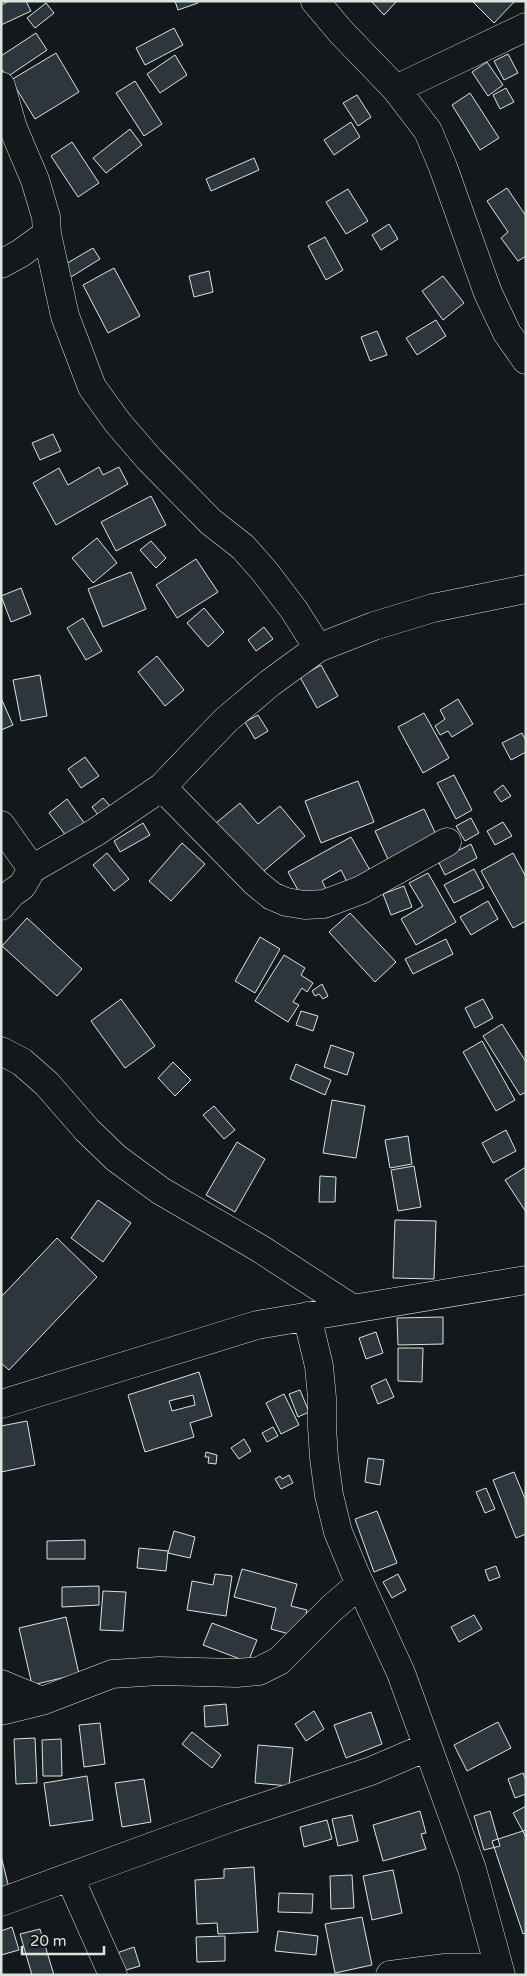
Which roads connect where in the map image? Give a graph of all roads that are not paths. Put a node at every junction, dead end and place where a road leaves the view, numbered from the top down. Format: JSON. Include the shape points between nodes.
{"nodes":[{"id":1,"x":315,"y":1,"type":"edge"},
{"id":2,"x":526,"y":27,"type":"edge"},
{"id":3,"x":1,"y":86,"type":"edge"},
{"id":4,"x":396,"y":89,"type":"junction"},
{"id":5,"x":47,"y":234,"type":"junction"},
{"id":6,"x":1,"y":264,"type":"edge"},
{"id":7,"x":526,"y":360,"type":"edge"},
{"id":8,"x":526,"y":589,"type":"edge"},
{"id":9,"x":318,"y":648,"type":"junction"},
{"id":10,"x":162,"y":787,"type":"junction"},
{"id":11,"x":1,"y":825,"type":"edge"},
{"id":12,"x":447,"y":842,"type":"dead end"},
{"id":13,"x":32,"y":869,"type":"junction"},
{"id":14,"x":1,"y":906,"type":"edge"},
{"id":15,"x":1,"y":1052,"type":"edge"},
{"id":16,"x":526,"y":1280,"type":"edge"},
{"id":17,"x":353,"y":1309,"type":"junction"},
{"id":18,"x":307,"y":1316,"type":"junction"},
{"id":19,"x":1,"y":1404,"type":"edge"},
{"id":20,"x":360,"y":1584,"type":"junction"},
{"id":21,"x":1,"y":1684,"type":"edge"},
{"id":22,"x":42,"y":1701,"type":"junction"},
{"id":23,"x":1,"y":1711,"type":"edge"},
{"id":24,"x":428,"y":1747,"type":"junction"},
{"id":25,"x":70,"y":1878,"type":"junction"},
{"id":26,"x":1,"y":1902,"type":"edge"},
{"id":27,"x":500,"y":1971,"type":"edge"},
{"id":28,"x":112,"y":1975,"type":"edge"},
{"id":29,"x":390,"y":1975,"type":"edge"}],
"edges":[{"from":1,"to":4,"type":"street"},
{"from":2,"to":4,"type":"street"},
{"from":3,"to":5,"type":"street","via":[[13,128],[35,180],[46,217]]},
{"from":4,"to":7,"type":"street","via":[[428,131],[488,293],[507,333]]},
{"from":5,"to":6,"type":"street"},
{"from":5,"to":9,"type":"street","via":[[65,316],[92,387],[150,460],[260,566]]},
{"from":8,"to":9,"type":"street","via":[[433,608]]},
{"from":9,"to":10,"type":"street","via":[[226,720]]},
{"from":10,"to":12,"type":"street","via":[[256,883],[286,902],[324,904],[360,890]]},
{"from":10,"to":13,"type":"street","via":[[96,832]]},
{"from":11,"to":13,"type":"street"},
{"from":13,"to":14,"type":"street","via":[[22,886]]},
{"from":15,"to":17,"type":"street","via":[[22,1062],[116,1158],[161,1191],[259,1248]]},
{"from":16,"to":17,"type":"street"},
{"from":17,"to":18,"type":"street"},
{"from":18,"to":19,"type":"street","via":[[257,1325]]},
{"from":18,"to":20,"type":"street","via":[[319,1366],[323,1450],[329,1495],[338,1532]]},
{"from":20,"to":22,"type":"street","via":[[279,1661],[259,1670],[112,1674]]},
{"from":20,"to":24,"type":"street","via":[[401,1673]]},
{"from":21,"to":22,"type":"street"},
{"from":22,"to":23,"type":"street"},
{"from":24,"to":25,"type":"street","via":[[371,1771],[230,1818]]},
{"from":24,"to":27,"type":"street","via":[[472,1869]]},
{"from":25,"to":26,"type":"street"},
{"from":25,"to":28,"type":"street"},
{"from":27,"to":29,"type":"street","via":[[445,1968]]}]}
